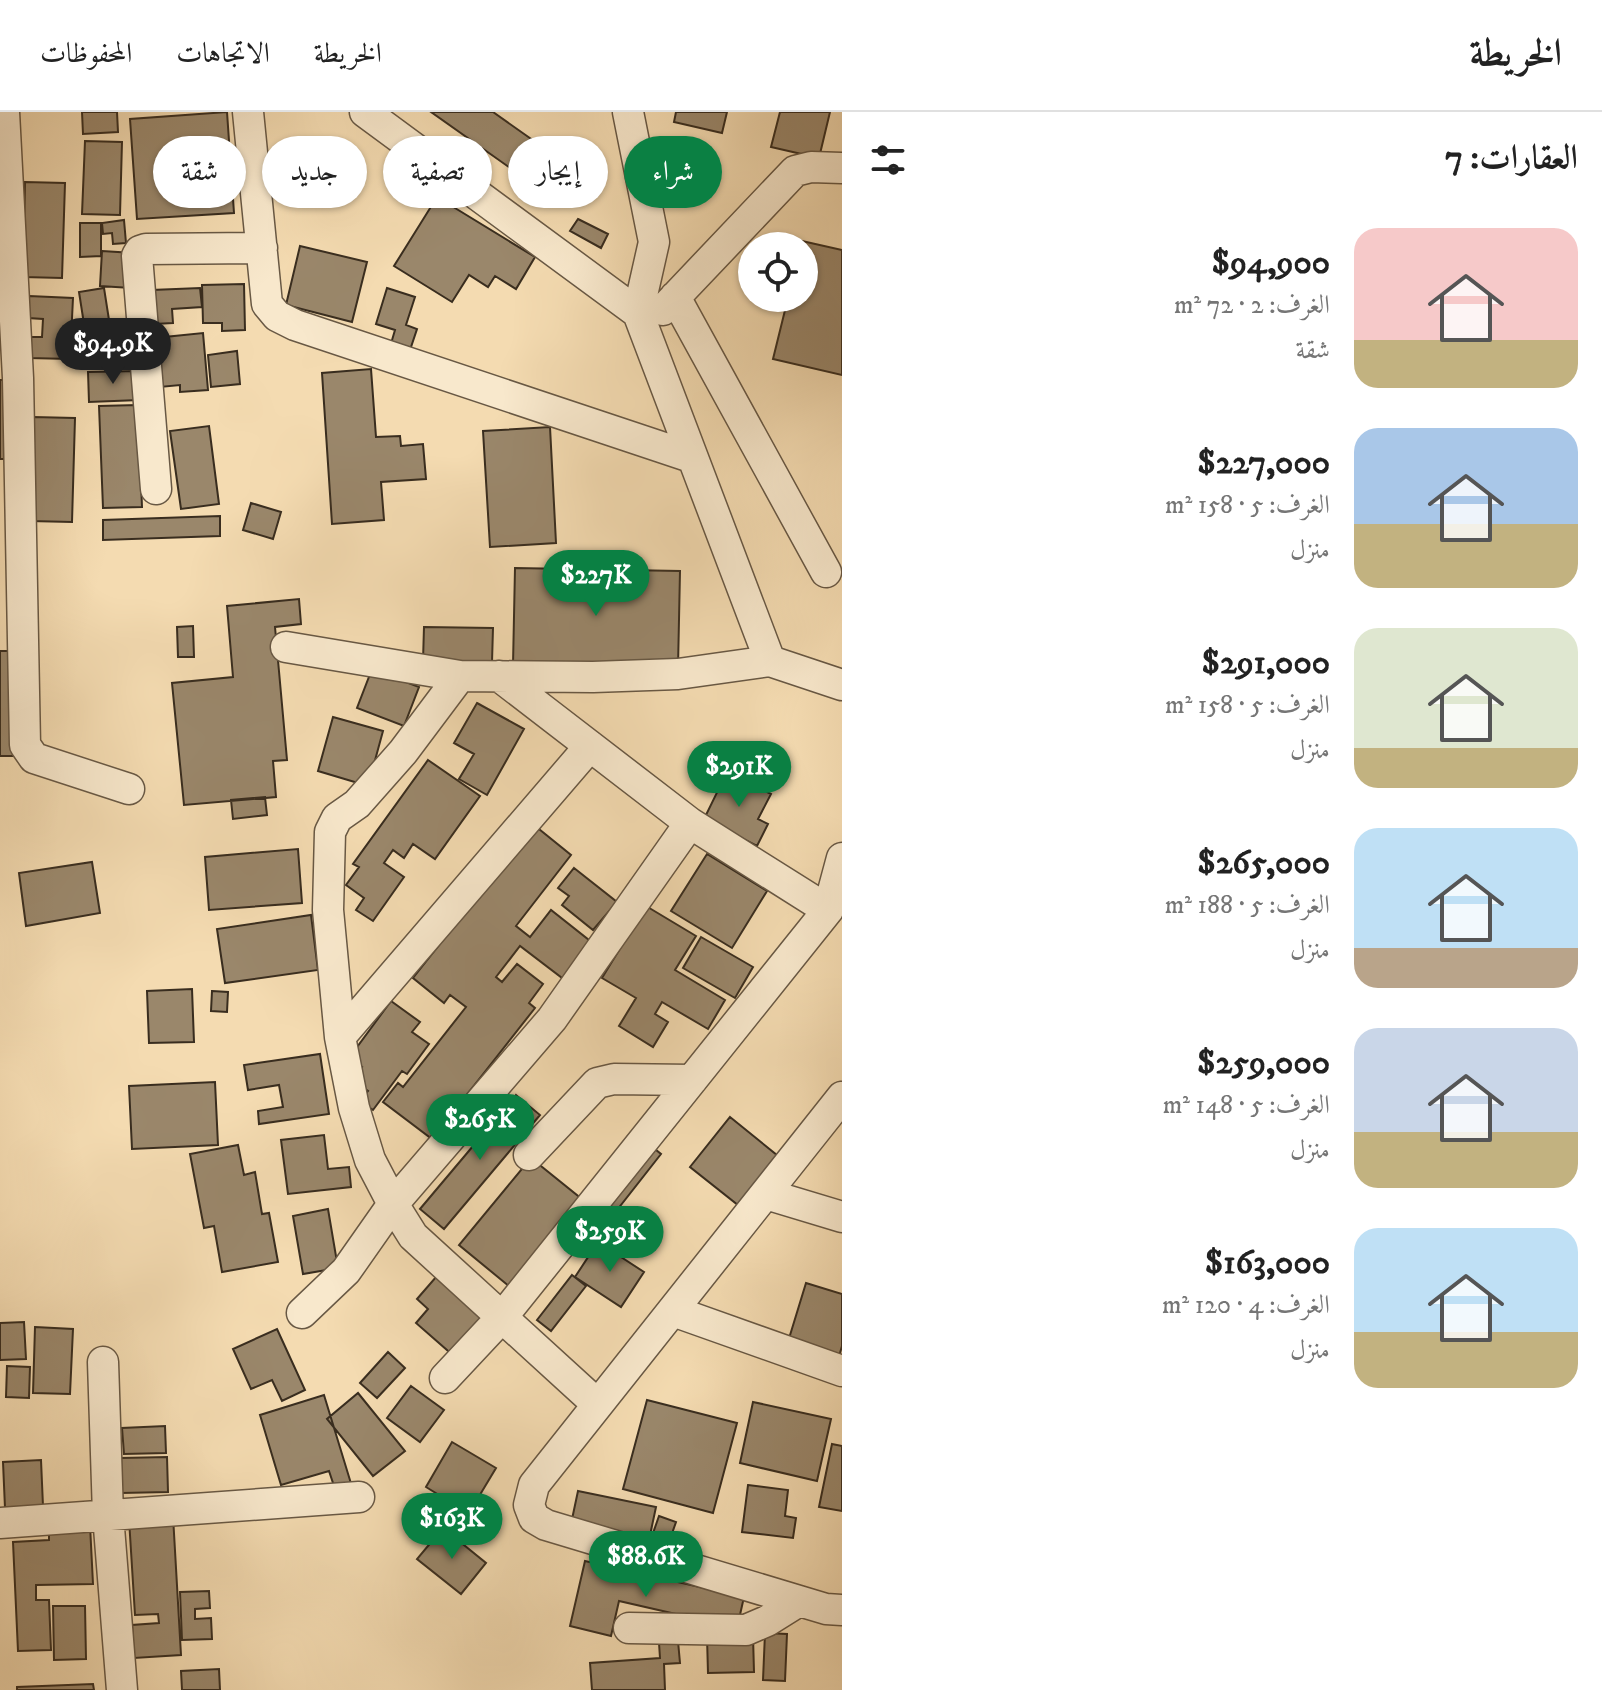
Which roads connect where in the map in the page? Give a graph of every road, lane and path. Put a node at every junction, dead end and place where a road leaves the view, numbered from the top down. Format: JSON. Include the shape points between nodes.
{"nodes":[{"id":1,"x":4,"y":112,"type":"edge"},
{"id":2,"x":248,"y":112,"type":"edge"},
{"id":3,"x":365,"y":112,"type":"edge"},
{"id":4,"x":628,"y":112,"type":"edge"},
{"id":5,"x":842,"y":168,"type":"edge"},
{"id":6,"x":262,"y":248,"type":"junction"},
{"id":7,"x":675,"y":297,"type":"junction"},
{"id":8,"x":641,"y":321,"type":"junction"},
{"id":9,"x":691,"y":457,"type":"junction"},
{"id":10,"x":156,"y":489,"type":"dead end"},
{"id":11,"x":826,"y":572,"type":"dead end"},
{"id":12,"x":11,"y":593,"type":"edge"},
{"id":13,"x":286,"y":647,"type":"dead end"},
{"id":14,"x":770,"y":661,"type":"junction"},
{"id":15,"x":460,"y":676,"type":"junction"},
{"id":16,"x":499,"y":676,"type":"junction"},
{"id":17,"x":842,"y":685,"type":"edge"},
{"id":18,"x":590,"y":746,"type":"junction"},
{"id":19,"x":129,"y":789,"type":"dead end"},
{"id":20,"x":690,"y":823,"type":"junction"},
{"id":21,"x":842,"y":858,"type":"edge"},
{"id":22,"x":828,"y":910,"type":"junction"},
{"id":23,"x":340,"y":1037,"type":"junction"},
{"id":24,"x":692,"y":1080,"type":"junction"},
{"id":25,"x":842,"y":1097,"type":"edge"},
{"id":26,"x":529,"y":1155,"type":"dead end"},
{"id":27,"x":766,"y":1194,"type":"junction"},
{"id":28,"x":393,"y":1204,"type":"junction"},
{"id":29,"x":842,"y":1217,"type":"edge"},
{"id":30,"x":673,"y":1311,"type":"junction"},
{"id":31,"x":302,"y":1313,"type":"dead end"},
{"id":32,"x":503,"y":1316,"type":"junction"},
{"id":33,"x":103,"y":1362,"type":"dead end"},
{"id":34,"x":842,"y":1371,"type":"edge"},
{"id":35,"x":445,"y":1378,"type":"dead end"},
{"id":36,"x":597,"y":1404,"type":"junction"},
{"id":37,"x":359,"y":1497,"type":"dead end"},
{"id":38,"x":108,"y":1515,"type":"junction"},
{"id":39,"x":0,"y":1523,"type":"edge"},
{"id":40,"x":799,"y":1601,"type":"junction"},
{"id":41,"x":842,"y":1610,"type":"edge"},
{"id":42,"x":629,"y":1628,"type":"dead end"},
{"id":43,"x":122,"y":1690,"type":"edge"}],
"edges":[{"from":1,"to":12,"type":"street","via":[[18,378]]},
{"from":2,"to":6,"type":"street"},
{"from":3,"to":8,"type":"street"},
{"from":4,"to":8,"type":"street","via":[[654,242]]},
{"from":5,"to":7,"type":"street","via":[[795,171]]},
{"from":6,"to":9,"type":"street","via":[[267,304],[295,325]]},
{"from":6,"to":10,"type":"street","via":[[146,249],[137,256]]},
{"from":7,"to":8,"type":"street"},
{"from":7,"to":11,"type":"street"},
{"from":8,"to":9,"type":"street"},
{"from":9,"to":14,"type":"street"},
{"from":12,"to":19,"type":"street","via":[[28,753]]},
{"from":13,"to":15,"type":"street"},
{"from":14,"to":16,"type":"street","via":[[678,674]]},
{"from":14,"to":17,"type":"street"},
{"from":15,"to":16,"type":"street"},
{"from":15,"to":23,"type":"street","via":[[403,752],[357,804],[337,818],[330,832],[328,910]]},
{"from":16,"to":18,"type":"street"},
{"from":18,"to":20,"type":"street"},
{"from":18,"to":23,"type":"street"},
{"from":20,"to":22,"type":"street"},
{"from":20,"to":28,"type":"street","via":[[552,1019]]},
{"from":21,"to":22,"type":"street"},
{"from":22,"to":24,"type":"street"},
{"from":23,"to":28,"type":"street","via":[[370,1160]]},
{"from":24,"to":26,"type":"street","via":[[597,1083]]},
{"from":24,"to":32,"type":"street"},
{"from":25,"to":27,"type":"street"},
{"from":27,"to":29,"type":"street"},
{"from":27,"to":30,"type":"street"},
{"from":28,"to":31,"type":"street","via":[[346,1271]]},
{"from":28,"to":32,"type":"street","via":[[413,1236]]},
{"from":30,"to":34,"type":"street"},
{"from":30,"to":36,"type":"street"},
{"from":32,"to":35,"type":"street"},
{"from":32,"to":36,"type":"street"},
{"from":33,"to":38,"type":"street"},
{"from":36,"to":40,"type":"street","via":[[534,1485],[529,1505],[534,1518]]},
{"from":37,"to":38,"type":"street"},
{"from":38,"to":39,"type":"street"},
{"from":38,"to":43,"type":"street"},
{"from":40,"to":41,"type":"street"},
{"from":40,"to":42,"type":"street","via":[[746,1630]]}]}
